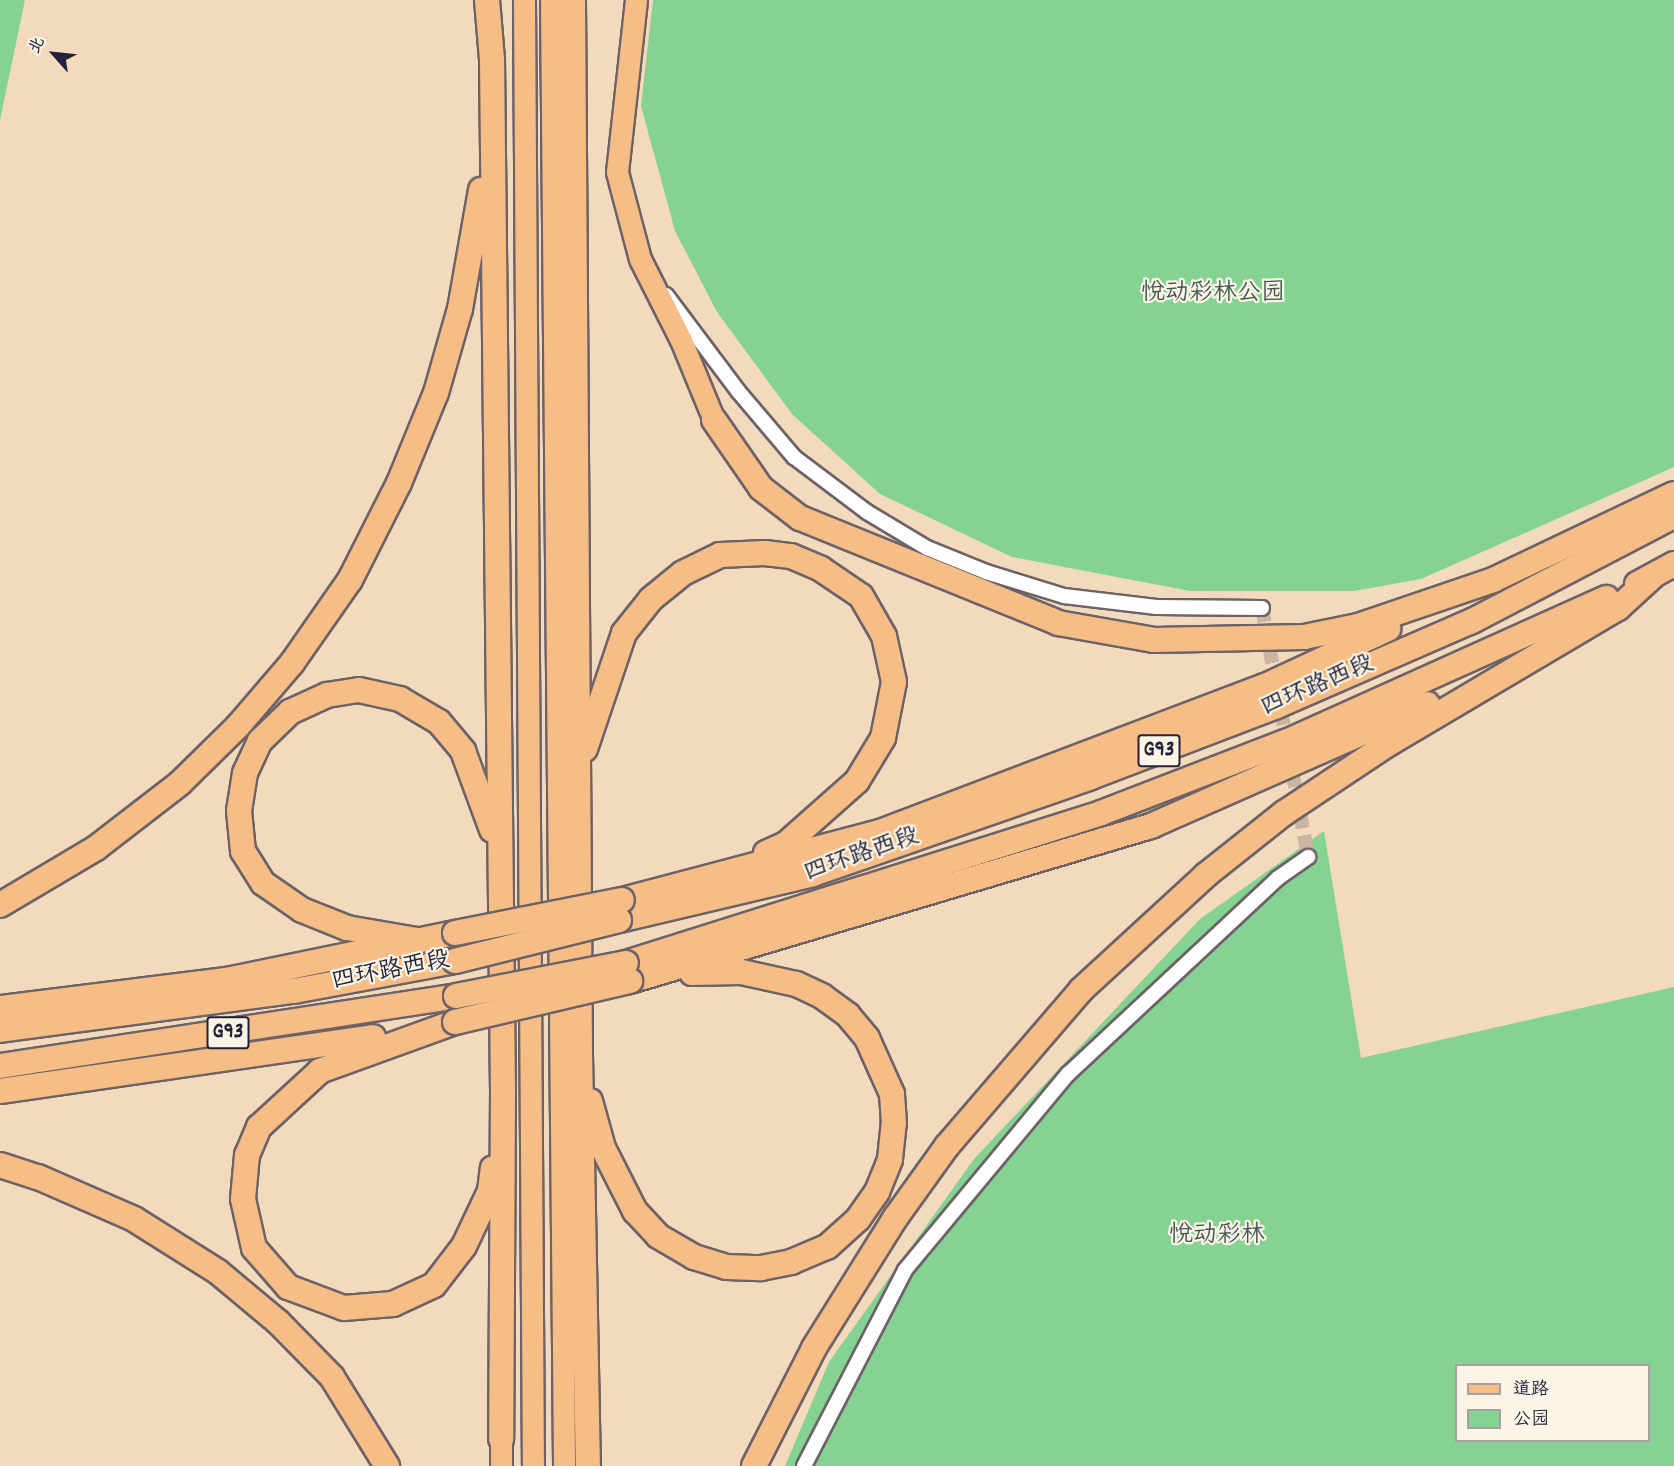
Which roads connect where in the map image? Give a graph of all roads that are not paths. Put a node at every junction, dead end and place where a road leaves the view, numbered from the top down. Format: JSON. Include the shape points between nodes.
{"nodes":[{"id":1,"x":487,"y":0,"type":"edge"},
{"id":2,"x":524,"y":0,"type":"edge"},
{"id":3,"x":551,"y":0,"type":"edge"},
{"id":4,"x":573,"y":0,"type":"edge"},
{"id":5,"x":636,"y":0,"type":"edge"},
{"id":6,"x":492,"y":59,"type":"junction"},
{"id":7,"x":640,"y":259,"type":"junction"},
{"id":8,"x":714,"y":420,"type":"joint"},
{"id":9,"x":1674,"y":494,"type":"edge"},
{"id":10,"x":1674,"y":516,"type":"edge"},
{"id":11,"x":1674,"y":564,"type":"edge"},
{"id":12,"x":1652,"y":577,"type":"junction"},
{"id":13,"x":1494,"y":580,"type":"junction"},
{"id":14,"x":1262,"y":608,"type":"dead end"},
{"id":15,"x":1557,"y":644,"type":"junction"},
{"id":16,"x":579,"y":769,"type":"junction"},
{"id":17,"x":499,"y":852,"type":"junction"},
{"id":18,"x":1308,"y":856,"type":"dead end"},
{"id":19,"x":705,"y":878,"type":"junction"},
{"id":20,"x":0,"y":905,"type":"edge"},
{"id":21,"x":621,"y":910,"type":"junction"},
{"id":22,"x":417,"y":940,"type":"junction"},
{"id":23,"x":628,"y":972,"type":"junction"},
{"id":24,"x":663,"y":973,"type":"junction"},
{"id":25,"x":0,"y":1008,"type":"edge"},
{"id":26,"x":455,"y":1022,"type":"junction"},
{"id":27,"x":0,"y":1030,"type":"edge"},
{"id":28,"x":580,"y":1054,"type":"junction"},
{"id":29,"x":0,"y":1066,"type":"edge"},
{"id":30,"x":0,"y":1091,"type":"edge"},
{"id":31,"x":503,"y":1091,"type":"junction"},
{"id":32,"x":0,"y":1165,"type":"edge"},
{"id":33,"x":501,"y":1439,"type":"joint"},
{"id":34,"x":387,"y":1466,"type":"edge"},
{"id":35,"x":501,"y":1466,"type":"edge"},
{"id":36,"x":533,"y":1466,"type":"edge"},
{"id":37,"x":564,"y":1466,"type":"edge"},
{"id":38,"x":588,"y":1466,"type":"edge"},
{"id":39,"x":754,"y":1466,"type":"edge"},
{"id":40,"x":804,"y":1466,"type":"edge"}],
"edges":[{"from":1,"to":6,"type":"highway"},
{"from":2,"to":36,"type":"main road"},
{"from":3,"to":37,"type":"main road"},
{"from":4,"to":16,"type":"highway"},
{"from":5,"to":7,"type":"main road","via":[[617,172]]},
{"from":6,"to":17,"type":"highway"},
{"from":6,"to":20,"type":"highway","via":[[478,214],[460,309],[436,393],[399,483],[350,580],[292,663],[238,726],[180,783],[96,848]]},
{"from":7,"to":8,"type":"main road","via":[[681,340]]},
{"from":7,"to":14,"type":"street","via":[[738,391],[794,457],[867,512],[927,548],[986,572],[1064,596],[1156,607]]},
{"from":8,"to":13,"type":"highway","via":[[761,488],[800,518],[1058,623],[1154,640],[1304,637],[1358,626]]},
{"from":9,"to":13,"type":"highway"},
{"from":10,"to":21,"type":"highway","name":"四环路西段","number":"G93","via":[[1472,621],[1222,727],[813,874]]},
{"from":11,"to":12,"type":"highway","name":"四环路西段","number":"G93"},
{"from":12,"to":15,"type":"highway","via":[[1618,608]]},
{"from":12,"to":23,"type":"highway","name":"四环路西段","number":"G93","via":[[1488,655],[1330,723],[1101,813]]},
{"from":13,"to":19,"type":"highway","via":[[1265,686],[1083,756],[880,832]]},
{"from":15,"to":24,"type":"highway","via":[[1151,826]]},
{"from":15,"to":39,"type":"highway","via":[[1388,744],[1284,813],[1206,875],[1081,990],[974,1112],[896,1217],[814,1348]]},
{"from":16,"to":19,"type":"highway","via":[[624,633],[651,599],[683,573],[720,555],[791,556],[821,569],[861,596],[884,636],[894,682],[883,738],[857,781],[786,844]]},
{"from":16,"to":28,"type":"highway"},
{"from":17,"to":22,"type":"highway","via":[[463,751],[439,722],[400,699],[359,690],[327,695],[290,712],[260,741],[244,773],[238,811],[243,851],[263,883],[302,910],[347,928]]},
{"from":17,"to":31,"type":"highway"},
{"from":18,"to":40,"type":"street","via":[[1278,878],[1068,1074],[913,1261]]},
{"from":19,"to":21,"type":"highway"},
{"from":21,"to":22,"type":"highway","bridge":true},
{"from":21,"to":27,"type":"highway","name":"四环路西段","number":"G93","bridge":true,"via":[[455,961],[294,991]]},
{"from":22,"to":25,"type":"highway","via":[[226,980]]},
{"from":23,"to":24,"type":"highway"},
{"from":23,"to":26,"type":"highway","bridge":true},
{"from":23,"to":29,"type":"highway","name":"四环路西段","number":"G93","bridge":true},
{"from":24,"to":28,"type":"highway","via":[[741,972],[796,984],[822,996],[848,1015],[867,1038],[892,1094],[894,1123],[890,1159],[876,1192],[858,1219],[827,1247],[791,1262],[761,1268],[727,1267],[658,1236],[634,1211],[617,1183],[593,1113]]},
{"from":26,"to":30,"type":"highway","via":[[313,1048]]},
{"from":26,"to":31,"type":"highway","via":[[320,1071],[259,1127],[247,1155],[243,1199],[254,1248],[288,1287],[344,1308],[393,1304],[434,1285],[464,1246],[490,1191]]},
{"from":28,"to":38,"type":"highway"},
{"from":31,"to":33,"type":"highway"},
{"from":32,"to":34,"type":"highway","via":[[134,1219],[218,1272],[278,1322],[332,1377]]},
{"from":33,"to":35,"type":"main road"}]}
